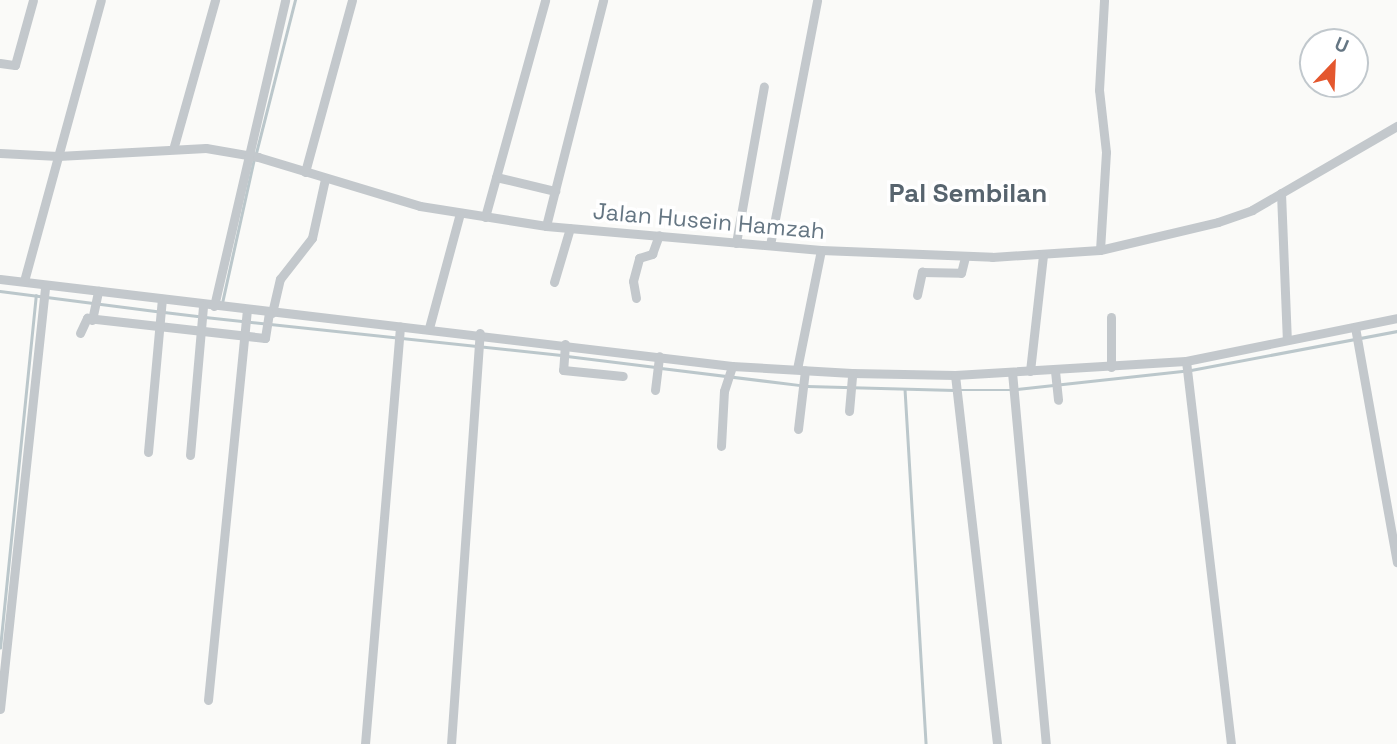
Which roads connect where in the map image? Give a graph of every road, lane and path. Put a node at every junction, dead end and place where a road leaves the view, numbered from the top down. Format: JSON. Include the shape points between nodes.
{"nodes":[{"id":1,"x":33,"y":0,"type":"edge"},
{"id":2,"x":101,"y":0,"type":"edge"},
{"id":3,"x":215,"y":0,"type":"edge"},
{"id":4,"x":285,"y":0,"type":"edge"},
{"id":5,"x":352,"y":0,"type":"edge"},
{"id":6,"x":545,"y":0,"type":"edge"},
{"id":7,"x":602,"y":0,"type":"edge"},
{"id":8,"x":817,"y":0,"type":"edge"},
{"id":9,"x":1104,"y":0,"type":"edge"},
{"id":10,"x":0,"y":63,"type":"edge"},
{"id":11,"x":764,"y":86,"type":"dead end"},
{"id":12,"x":1397,"y":126,"type":"edge"},
{"id":13,"x":174,"y":146,"type":"junction"},
{"id":14,"x":0,"y":153,"type":"edge"},
{"id":15,"x":253,"y":155,"type":"junction"},
{"id":16,"x":58,"y":156,"type":"junction"},
{"id":17,"x":305,"y":172,"type":"junction"},
{"id":18,"x":496,"y":177,"type":"junction"},
{"id":19,"x":325,"y":178,"type":"junction"},
{"id":20,"x":555,"y":191,"type":"junction"},
{"id":21,"x":1282,"y":193,"type":"junction"},
{"id":22,"x":460,"y":213,"type":"junction"},
{"id":23,"x":485,"y":217,"type":"junction"},
{"id":24,"x":546,"y":226,"type":"junction"},
{"id":25,"x":570,"y":228,"type":"junction"},
{"id":26,"x":659,"y":235,"type":"junction"},
{"id":27,"x":736,"y":243,"type":"junction"},
{"id":28,"x":770,"y":246,"type":"junction"},
{"id":29,"x":821,"y":250,"type":"junction"},
{"id":30,"x":1100,"y":250,"type":"junction"},
{"id":31,"x":1043,"y":256,"type":"junction"},
{"id":32,"x":965,"y":257,"type":"junction"},
{"id":33,"x":0,"y":279,"type":"edge"},
{"id":34,"x":24,"y":281,"type":"junction"},
{"id":35,"x":554,"y":282,"type":"dead end"},
{"id":36,"x":44,"y":288,"type":"junction"},
{"id":37,"x":917,"y":295,"type":"dead end"},
{"id":38,"x":97,"y":296,"type":"junction"},
{"id":39,"x":636,"y":298,"type":"dead end"},
{"id":40,"x":162,"y":300,"type":"junction"},
{"id":41,"x":202,"y":306,"type":"junction"},
{"id":42,"x":217,"y":307,"type":"junction"},
{"id":43,"x":246,"y":311,"type":"junction"},
{"id":44,"x":270,"y":314,"type":"junction"},
{"id":45,"x":93,"y":317,"type":"junction"},
{"id":46,"x":1111,"y":317,"type":"dead end"},
{"id":47,"x":1397,"y":318,"type":"edge"},
{"id":48,"x":161,"y":321,"type":"junction"},
{"id":49,"x":200,"y":327,"type":"junction"},
{"id":50,"x":400,"y":328,"type":"junction"},
{"id":51,"x":429,"y":328,"type":"junction"},
{"id":52,"x":1355,"y":328,"type":"junction"},
{"id":53,"x":80,"y":333,"type":"dead end"},
{"id":54,"x":242,"y":334,"type":"junction"},
{"id":55,"x":480,"y":337,"type":"junction"},
{"id":56,"x":1287,"y":340,"type":"junction"},
{"id":57,"x":565,"y":346,"type":"junction"},
{"id":58,"x":659,"y":359,"type":"junction"},
{"id":59,"x":1186,"y":361,"type":"junction"},
{"id":60,"x":1111,"y":367,"type":"junction"},
{"id":61,"x":732,"y":369,"type":"junction"},
{"id":62,"x":802,"y":371,"type":"junction"},
{"id":63,"x":1055,"y":371,"type":"junction"},
{"id":64,"x":1030,"y":372,"type":"junction"},
{"id":65,"x":1012,"y":373,"type":"junction"},
{"id":66,"x":623,"y":376,"type":"dead end"},
{"id":67,"x":852,"y":376,"type":"junction"},
{"id":68,"x":955,"y":376,"type":"junction"},
{"id":69,"x":654,"y":390,"type":"dead end"},
{"id":70,"x":1058,"y":400,"type":"dead end"},
{"id":71,"x":849,"y":411,"type":"dead end"},
{"id":72,"x":798,"y":429,"type":"dead end"},
{"id":73,"x":721,"y":446,"type":"dead end"},
{"id":74,"x":148,"y":452,"type":"dead end"},
{"id":75,"x":190,"y":455,"type":"dead end"},
{"id":76,"x":1397,"y":562,"type":"edge"},
{"id":77,"x":208,"y":700,"type":"dead end"},
{"id":78,"x":0,"y":709,"type":"edge"},
{"id":79,"x":365,"y":744,"type":"edge"},
{"id":80,"x":451,"y":744,"type":"edge"},
{"id":81,"x":996,"y":744,"type":"edge"},
{"id":82,"x":1046,"y":744,"type":"edge"},
{"id":83,"x":1231,"y":744,"type":"edge"}],
"edges":[{"from":1,"to":10,"type":"street","via":[[15,65]]},
{"from":2,"to":16,"type":"street"},
{"from":3,"to":13,"type":"street"},
{"from":4,"to":15,"type":"street"},
{"from":5,"to":17,"type":"street"},
{"from":6,"to":18,"type":"street"},
{"from":7,"to":20,"type":"street"},
{"from":8,"to":28,"type":"street"},
{"from":9,"to":30,"type":"street","via":[[1099,90],[1106,152]]},
{"from":11,"to":27,"type":"street"},
{"from":12,"to":21,"type":"street","name":"Jalan Husein Hamzah"},
{"from":13,"to":15,"type":"street","name":"Jalan Husein Hamzah"},
{"from":13,"to":16,"type":"street","name":"Jalan Husein Hamzah"},
{"from":14,"to":16,"type":"street","name":"Jalan Husein Hamzah"},
{"from":15,"to":17,"type":"street","name":"Jalan Husein Hamzah"},
{"from":15,"to":42,"type":"street"},
{"from":16,"to":34,"type":"street"},
{"from":17,"to":19,"type":"street","name":"Jalan Husein Hamzah"},
{"from":18,"to":20,"type":"street"},
{"from":18,"to":23,"type":"street"},
{"from":19,"to":22,"type":"street","name":"Jalan Husein Hamzah"},
{"from":19,"to":44,"type":"street","via":[[312,238],[280,279]]},
{"from":20,"to":24,"type":"street"},
{"from":21,"to":30,"type":"street","name":"Jalan Husein Hamzah","via":[[1218,222]]},
{"from":21,"to":56,"type":"street"},
{"from":22,"to":23,"type":"street","name":"Jalan Husein Hamzah"},
{"from":22,"to":51,"type":"street"},
{"from":23,"to":24,"type":"street","name":"Jalan Husein Hamzah"},
{"from":24,"to":25,"type":"street","name":"Jalan Husein Hamzah"},
{"from":25,"to":26,"type":"street","name":"Jalan Husein Hamzah"},
{"from":25,"to":35,"type":"street"},
{"from":26,"to":27,"type":"street","name":"Jalan Husein Hamzah"},
{"from":26,"to":39,"type":"street","via":[[652,254],[639,258],[633,281]]},
{"from":27,"to":28,"type":"street","name":"Jalan Husein Hamzah"},
{"from":28,"to":29,"type":"street","name":"Jalan Husein Hamzah"},
{"from":29,"to":32,"type":"street","name":"Jalan Husein Hamzah"},
{"from":29,"to":62,"type":"street"},
{"from":30,"to":31,"type":"street","name":"Jalan Husein Hamzah"},
{"from":31,"to":32,"type":"street","name":"Jalan Husein Hamzah"},
{"from":31,"to":64,"type":"street"},
{"from":32,"to":37,"type":"street","via":[[961,273],[922,272]]},
{"from":33,"to":34,"type":"street"},
{"from":34,"to":36,"type":"street"},
{"from":36,"to":38,"type":"street"},
{"from":36,"to":78,"type":"street"},
{"from":38,"to":40,"type":"street"},
{"from":38,"to":45,"type":"street"},
{"from":40,"to":41,"type":"street"},
{"from":40,"to":48,"type":"street"},
{"from":41,"to":42,"type":"street"},
{"from":41,"to":49,"type":"street"},
{"from":42,"to":43,"type":"street"},
{"from":43,"to":44,"type":"street"},
{"from":43,"to":54,"type":"street"},
{"from":44,"to":50,"type":"street"},
{"from":44,"to":54,"type":"street","via":[[267,335]]},
{"from":45,"to":48,"type":"street"},
{"from":45,"to":53,"type":"street","via":[[84,319]]},
{"from":46,"to":60,"type":"street"},
{"from":47,"to":52,"type":"street"},
{"from":48,"to":49,"type":"street"},
{"from":48,"to":74,"type":"street"},
{"from":49,"to":54,"type":"street"},
{"from":49,"to":75,"type":"street"},
{"from":50,"to":51,"type":"street"},
{"from":50,"to":79,"type":"street"},
{"from":51,"to":55,"type":"street"},
{"from":52,"to":56,"type":"street"},
{"from":52,"to":76,"type":"street"},
{"from":54,"to":77,"type":"street"},
{"from":55,"to":57,"type":"street"},
{"from":55,"to":80,"type":"street"},
{"from":56,"to":59,"type":"street"},
{"from":57,"to":58,"type":"street"},
{"from":57,"to":66,"type":"street","via":[[562,366]]},
{"from":58,"to":61,"type":"street"},
{"from":58,"to":69,"type":"street"},
{"from":59,"to":60,"type":"street"},
{"from":59,"to":83,"type":"street"},
{"from":60,"to":63,"type":"street"},
{"from":61,"to":62,"type":"street"},
{"from":61,"to":73,"type":"street","via":[[730,385],[724,391]]},
{"from":62,"to":67,"type":"street"},
{"from":62,"to":72,"type":"street"},
{"from":63,"to":64,"type":"street"},
{"from":63,"to":70,"type":"street"},
{"from":64,"to":65,"type":"street"},
{"from":65,"to":68,"type":"street"},
{"from":65,"to":82,"type":"street","via":[[1010,396]]},
{"from":67,"to":68,"type":"street"},
{"from":67,"to":71,"type":"street"},
{"from":68,"to":81,"type":"street"}]}
